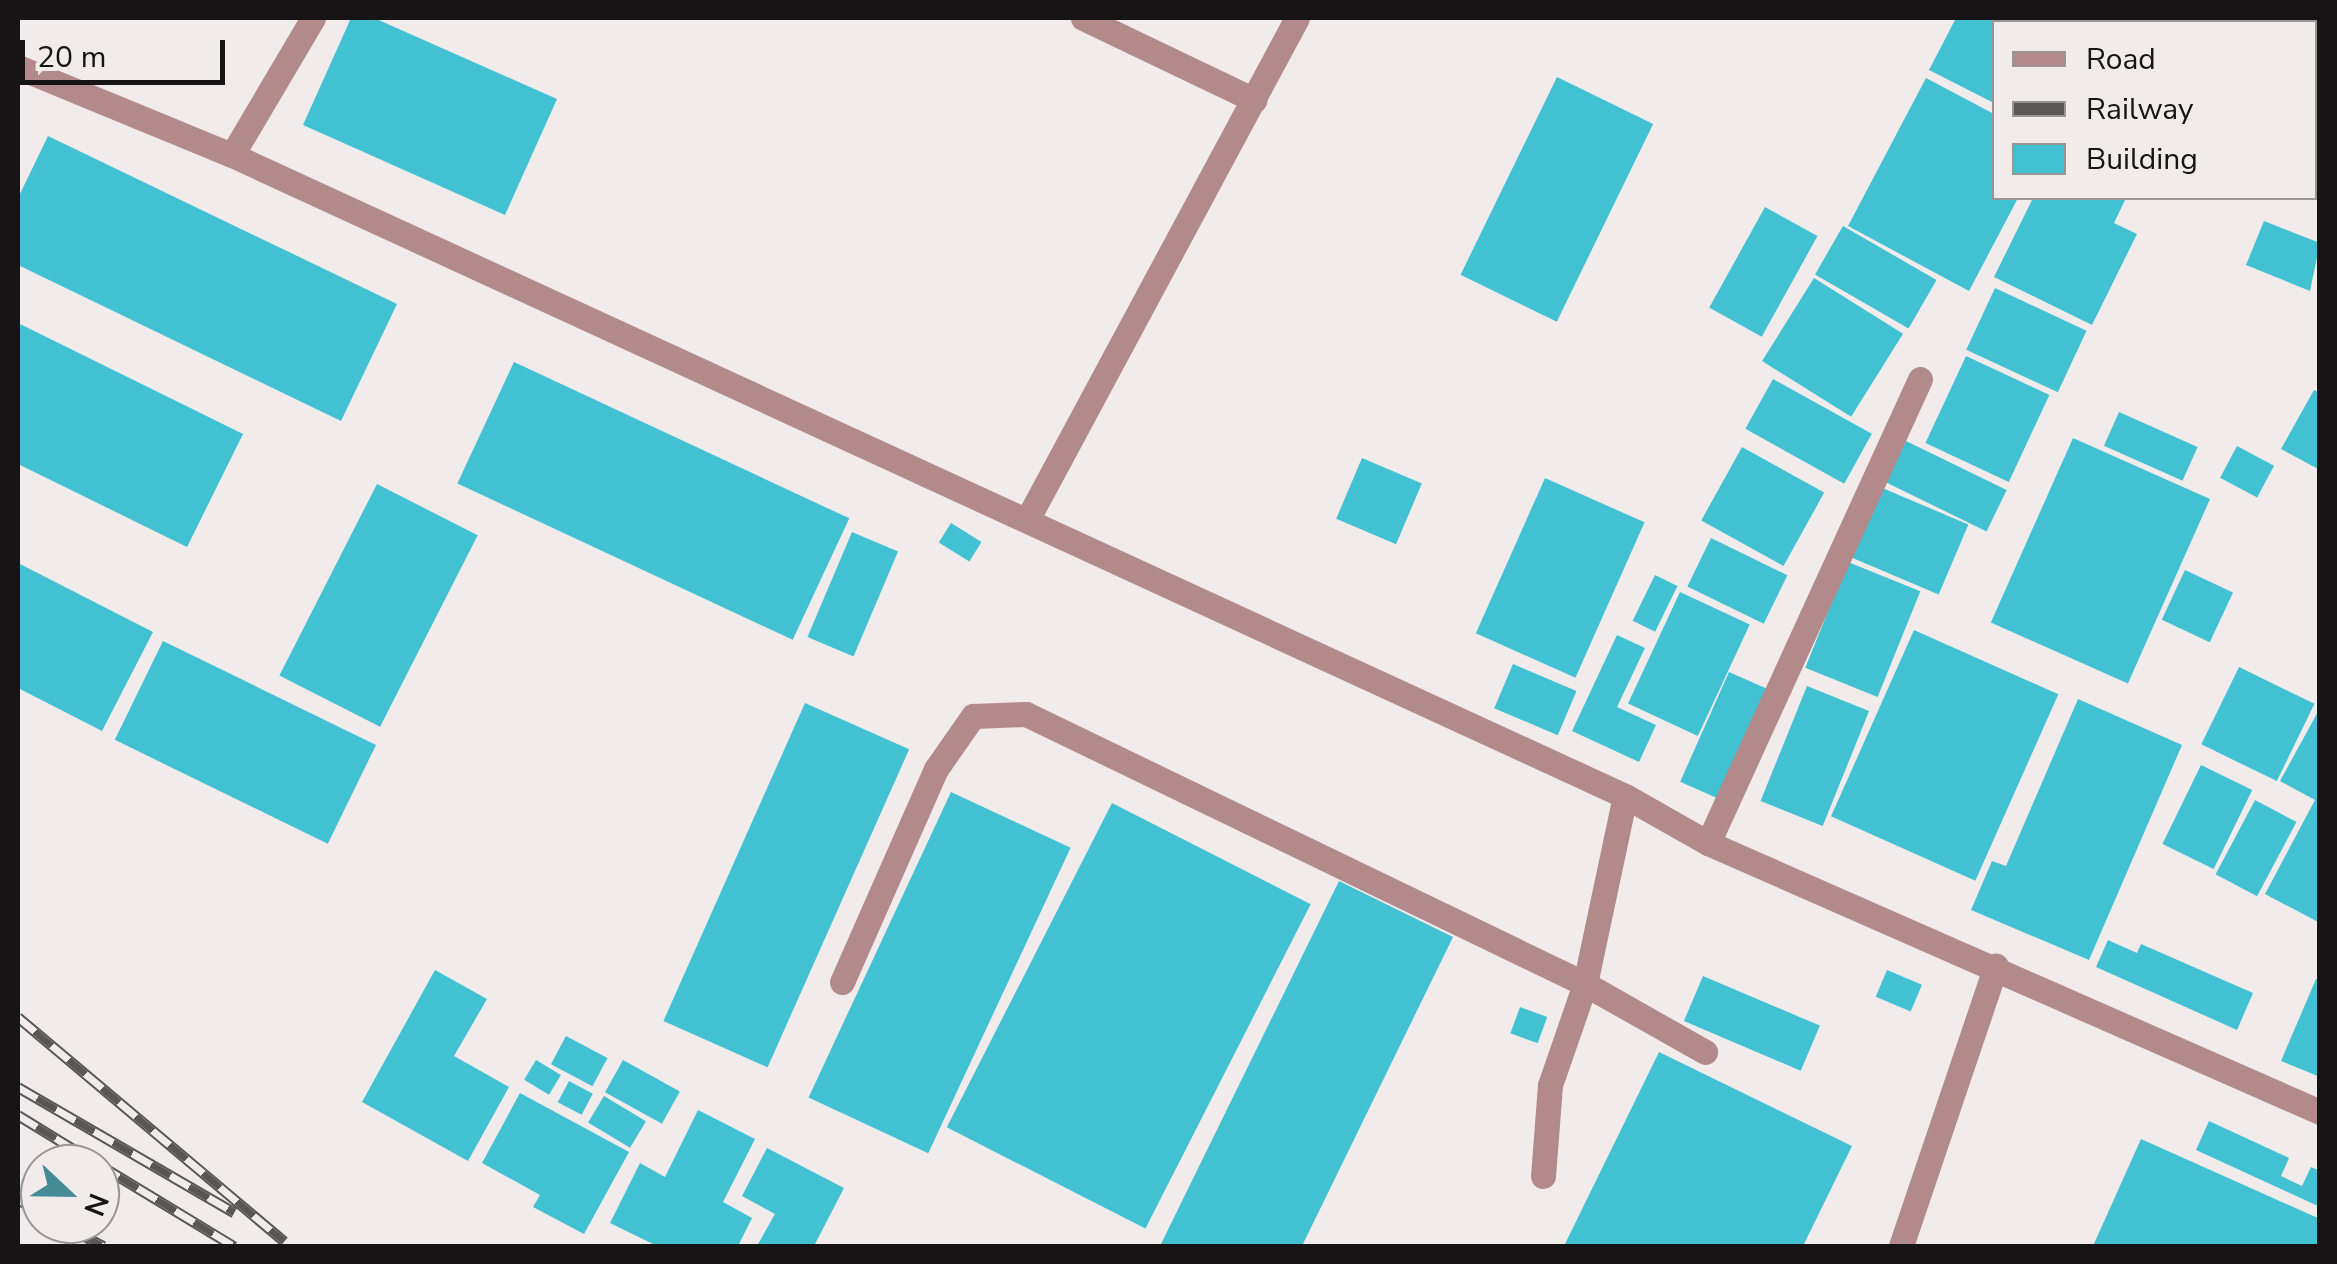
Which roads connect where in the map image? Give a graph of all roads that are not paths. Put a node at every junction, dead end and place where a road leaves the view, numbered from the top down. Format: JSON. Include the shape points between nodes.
{"nodes":[{"id":1,"x":313,"y":18,"type":"edge"},
{"id":2,"x":1083,"y":18,"type":"edge"},
{"id":3,"x":1296,"y":18,"type":"edge"},
{"id":4,"x":18,"y":67,"type":"edge"},
{"id":5,"x":1254,"y":100,"type":"junction"},
{"id":6,"x":232,"y":156,"type":"junction"},
{"id":7,"x":1920,"y":380,"type":"dead end"},
{"id":8,"x":1027,"y":520,"type":"junction"},
{"id":9,"x":1625,"y":796,"type":"junction"},
{"id":10,"x":1708,"y":843,"type":"junction"},
{"id":11,"x":1996,"y":966,"type":"junction"},
{"id":12,"x":842,"y":982,"type":"dead end"},
{"id":13,"x":1585,"y":984,"type":"junction"},
{"id":14,"x":1705,"y":1052,"type":"dead end"},
{"id":15,"x":2320,"y":1112,"type":"edge"},
{"id":16,"x":1543,"y":1176,"type":"dead end"},
{"id":17,"x":1900,"y":1246,"type":"edge"}],
"edges":[{"from":1,"to":6,"type":"street"},
{"from":2,"to":5,"type":"street"},
{"from":3,"to":5,"type":"street"},
{"from":4,"to":6,"type":"street"},
{"from":5,"to":8,"type":"street"},
{"from":6,"to":8,"type":"street"},
{"from":7,"to":10,"type":"street"},
{"from":8,"to":9,"type":"street"},
{"from":9,"to":10,"type":"street"},
{"from":9,"to":13,"type":"street"},
{"from":10,"to":11,"type":"street"},
{"from":11,"to":15,"type":"street"},
{"from":11,"to":17,"type":"street"},
{"from":12,"to":13,"type":"street","via":[[936,769],[973,716],[1026,714]]},
{"from":13,"to":14,"type":"street"},
{"from":13,"to":16,"type":"street","via":[[1550,1085]]}]}
